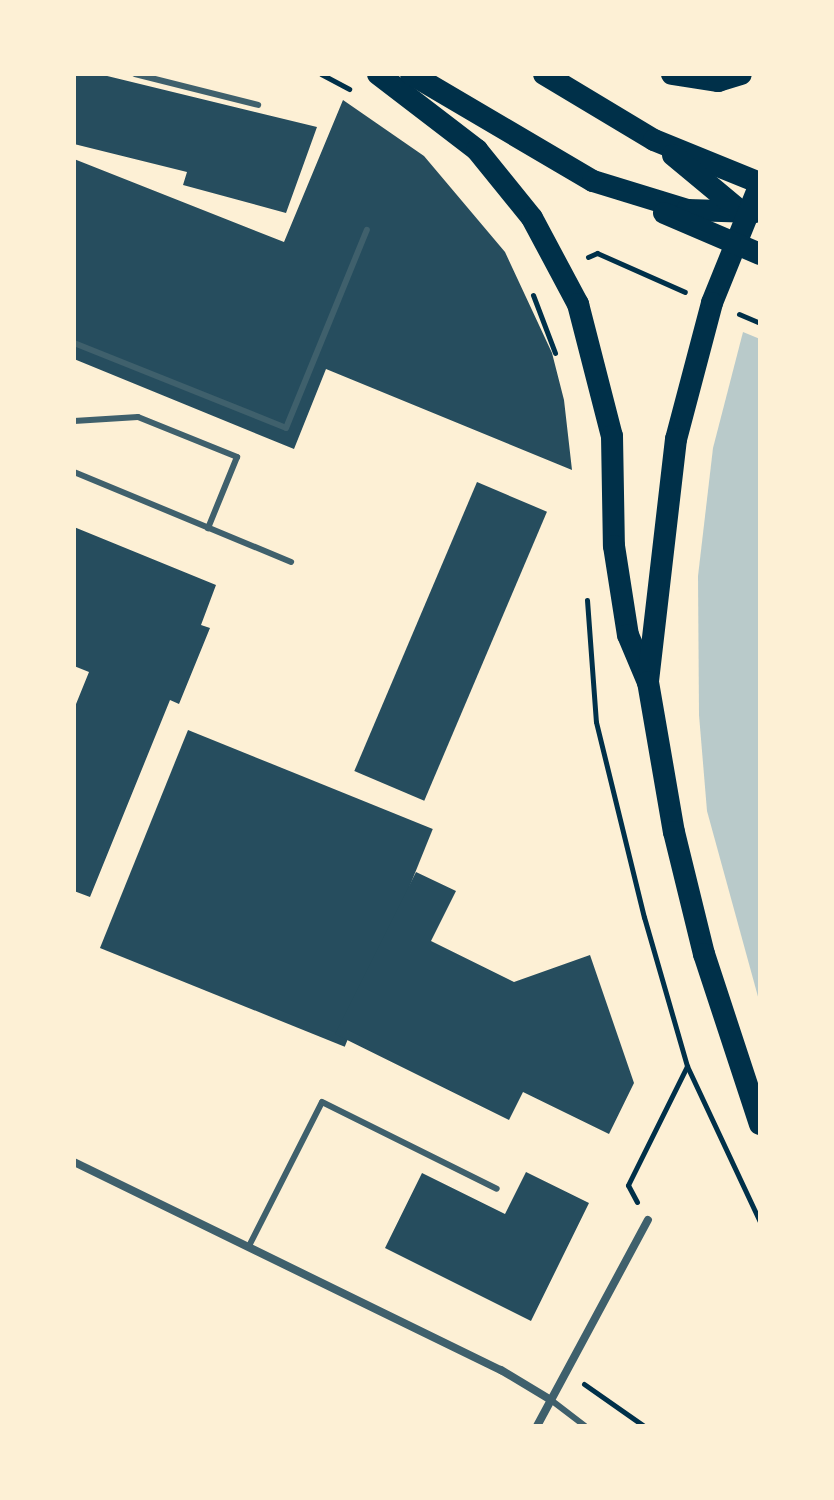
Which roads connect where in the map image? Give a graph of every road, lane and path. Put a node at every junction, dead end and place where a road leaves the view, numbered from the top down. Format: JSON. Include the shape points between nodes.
{"nodes":[{"id":1,"x":135,"y":74,"type":"edge"},
{"id":2,"x":321,"y":74,"type":"edge"},
{"id":3,"x":378,"y":74,"type":"edge"},
{"id":4,"x":411,"y":74,"type":"edge"},
{"id":5,"x":544,"y":74,"type":"edge"},
{"id":6,"x":672,"y":74,"type":"edge"},
{"id":7,"x":741,"y":74,"type":"edge"},
{"id":8,"x":354,"y":93,"type":"dead end"},
{"id":9,"x":258,"y":105,"type":"dead end"},
{"id":10,"x":654,"y":140,"type":"junction"},
{"id":11,"x":593,"y":181,"type":"junction"},
{"id":12,"x":760,"y":184,"type":"edge"},
{"id":13,"x":755,"y":217,"type":"edge"},
{"id":14,"x":367,"y":230,"type":"dead end"},
{"id":15,"x":733,"y":244,"type":"junction"},
{"id":16,"x":597,"y":253,"type":"dead end"},
{"id":17,"x":760,"y":254,"type":"edge"},
{"id":18,"x":712,"y":303,"type":"junction"},
{"id":19,"x":760,"y":323,"type":"edge"},
{"id":20,"x":74,"y":343,"type":"edge"},
{"id":21,"x":74,"y":421,"type":"edge"},
{"id":22,"x":74,"y":472,"type":"edge"},
{"id":23,"x":208,"y":528,"type":"junction"},
{"id":24,"x":291,"y":562,"type":"dead end"},
{"id":25,"x":648,"y":682,"type":"junction"},
{"id":26,"x":687,"y":1066,"type":"dead end"},
{"id":27,"x":760,"y":1124,"type":"edge"},
{"id":28,"x":74,"y":1162,"type":"edge"},
{"id":29,"x":497,"y":1189,"type":"dead end"},
{"id":30,"x":648,"y":1220,"type":"joint"},
{"id":31,"x":249,"y":1246,"type":"junction"},
{"id":32,"x":567,"y":1372,"type":"junction"},
{"id":33,"x":551,"y":1400,"type":"junction"},
{"id":34,"x":537,"y":1426,"type":"edge"},
{"id":35,"x":585,"y":1426,"type":"edge"},
{"id":36,"x":644,"y":1426,"type":"edge"}],
"edges":[{"from":1,"to":9,"type":"lane"},
{"from":2,"to":8,"type":"path"},
{"from":3,"to":25,"type":"highway","via":[[477,150],[532,218],[578,304],[612,436],[614,546],[628,635]]},
{"from":4,"to":11,"type":"highway"},
{"from":5,"to":10,"type":"highway"},
{"from":6,"to":7,"type":"highway","via":[[718,81]]},
{"from":10,"to":12,"type":"highway"},
{"from":10,"to":13,"type":"highway"},
{"from":11,"to":13,"type":"highway","via":[[687,210]]},
{"from":11,"to":15,"type":"highway"},
{"from":12,"to":13,"type":"highway"},
{"from":13,"to":15,"type":"highway"},
{"from":14,"to":20,"type":"lane","via":[[286,428]]},
{"from":15,"to":17,"type":"highway"},
{"from":15,"to":18,"type":"highway"},
{"from":16,"to":18,"type":"path"},
{"from":18,"to":19,"type":"path"},
{"from":18,"to":25,"type":"highway","via":[[676,439]]},
{"from":21,"to":23,"type":"lane","via":[[138,417],[237,457]]},
{"from":22,"to":23,"type":"lane"},
{"from":23,"to":24,"type":"lane"},
{"from":25,"to":27,"type":"highway","via":[[674,832],[704,954]]},
{"from":26,"to":30,"type":"path","via":[[628,1185]]},
{"from":28,"to":31,"type":"street"},
{"from":29,"to":31,"type":"lane","via":[[322,1102]]},
{"from":30,"to":32,"type":"street"},
{"from":31,"to":33,"type":"street","via":[[501,1370]]},
{"from":32,"to":33,"type":"street"},
{"from":32,"to":36,"type":"path"},
{"from":33,"to":34,"type":"street"},
{"from":33,"to":35,"type":"lane"}]}
